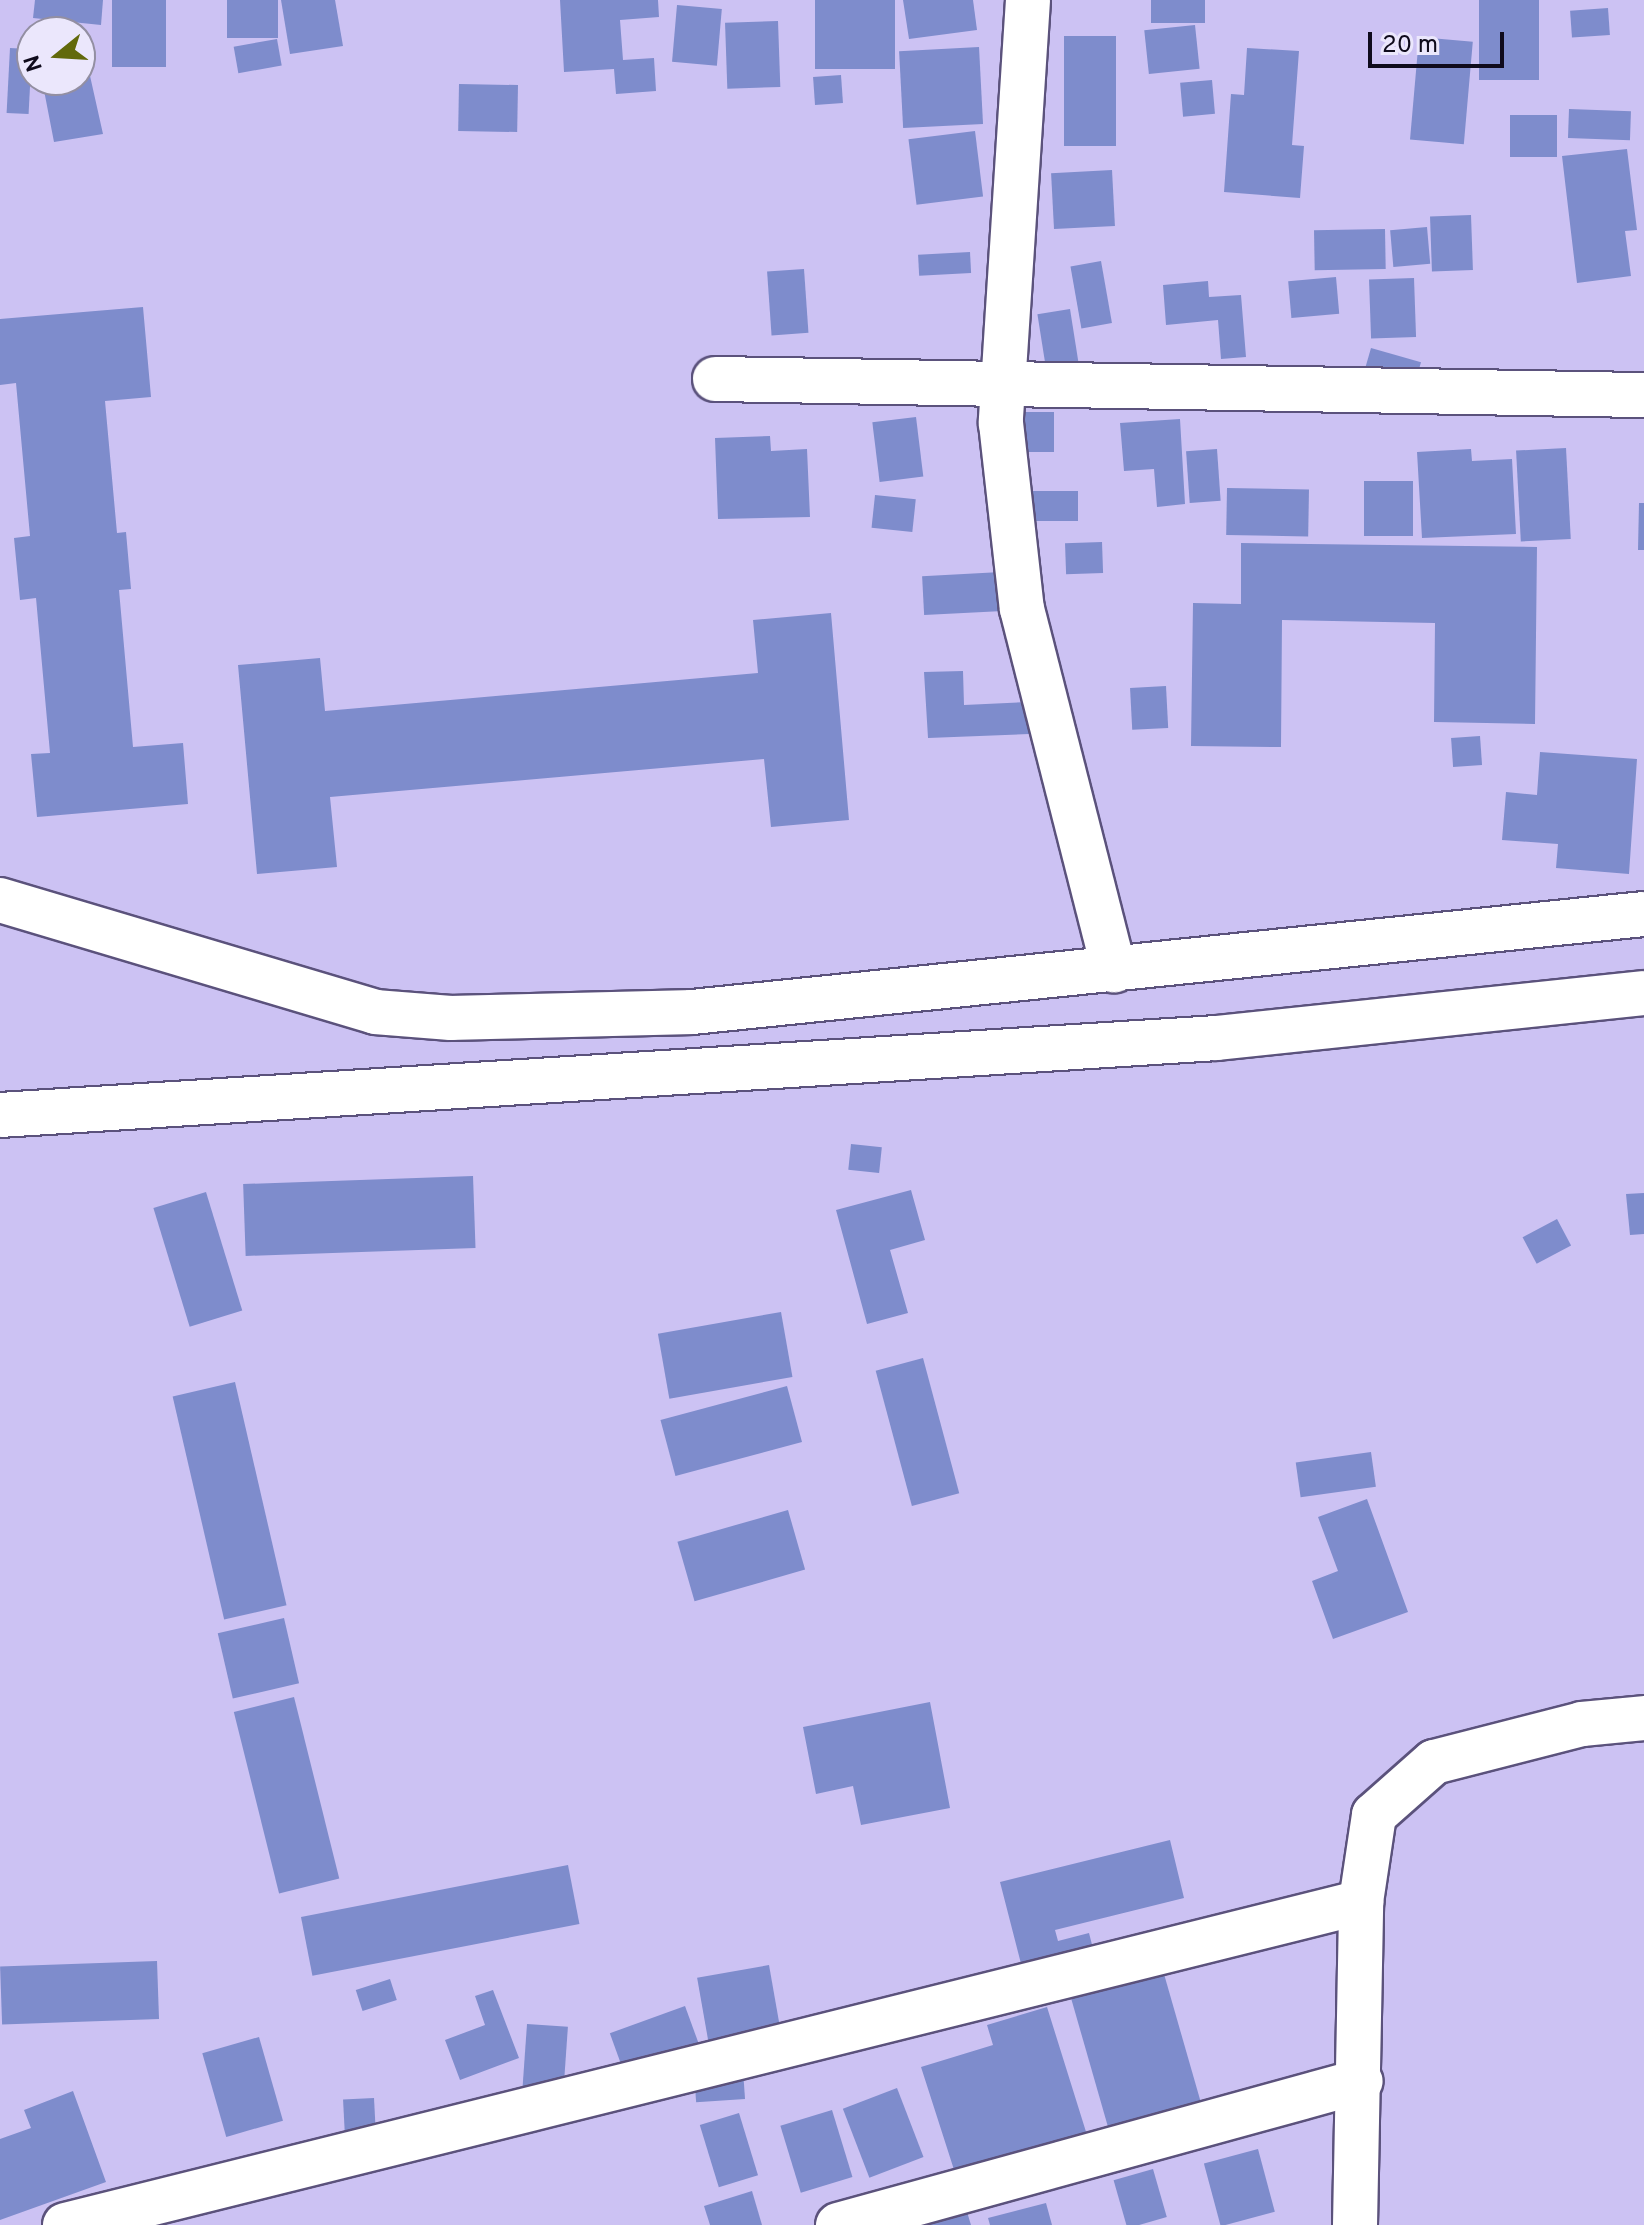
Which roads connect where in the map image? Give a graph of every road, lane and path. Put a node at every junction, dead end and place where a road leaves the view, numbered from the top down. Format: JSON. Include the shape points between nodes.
{"nodes":[{"id":1,"x":1028,"y":0,"type":"edge"},
{"id":2,"x":715,"y":379,"type":"dead end"},
{"id":3,"x":1006,"y":385,"type":"junction"},
{"id":4,"x":1644,"y":395,"type":"edge"},
{"id":5,"x":0,"y":900,"type":"edge"},
{"id":6,"x":1644,"y":914,"type":"edge"},
{"id":7,"x":1114,"y":970,"type":"junction"},
{"id":8,"x":1644,"y":993,"type":"edge"},
{"id":9,"x":0,"y":1115,"type":"edge"},
{"id":10,"x":1644,"y":1718,"type":"edge"},
{"id":11,"x":1361,"y":1902,"type":"junction"},
{"id":12,"x":1361,"y":2081,"type":"junction"},
{"id":13,"x":65,"y":2225,"type":"edge"},
{"id":14,"x":838,"y":2225,"type":"edge"},
{"id":15,"x":1355,"y":2225,"type":"edge"}],
"edges":[{"from":1,"to":3,"type":"street"},
{"from":2,"to":3,"type":"street"},
{"from":3,"to":4,"type":"street"},
{"from":3,"to":7,"type":"street","via":[[1001,423],[1022,609]]},
{"from":5,"to":7,"type":"street","via":[[375,1012],[451,1018],[692,1012]]},
{"from":6,"to":7,"type":"street"},
{"from":8,"to":9,"type":"street","via":[[1216,1038]]},
{"from":10,"to":11,"type":"street","via":[[1582,1724],[1434,1762],[1374,1815]]},
{"from":11,"to":12,"type":"street"},
{"from":11,"to":13,"type":"street"},
{"from":12,"to":14,"type":"street"},
{"from":12,"to":15,"type":"street"}]}
